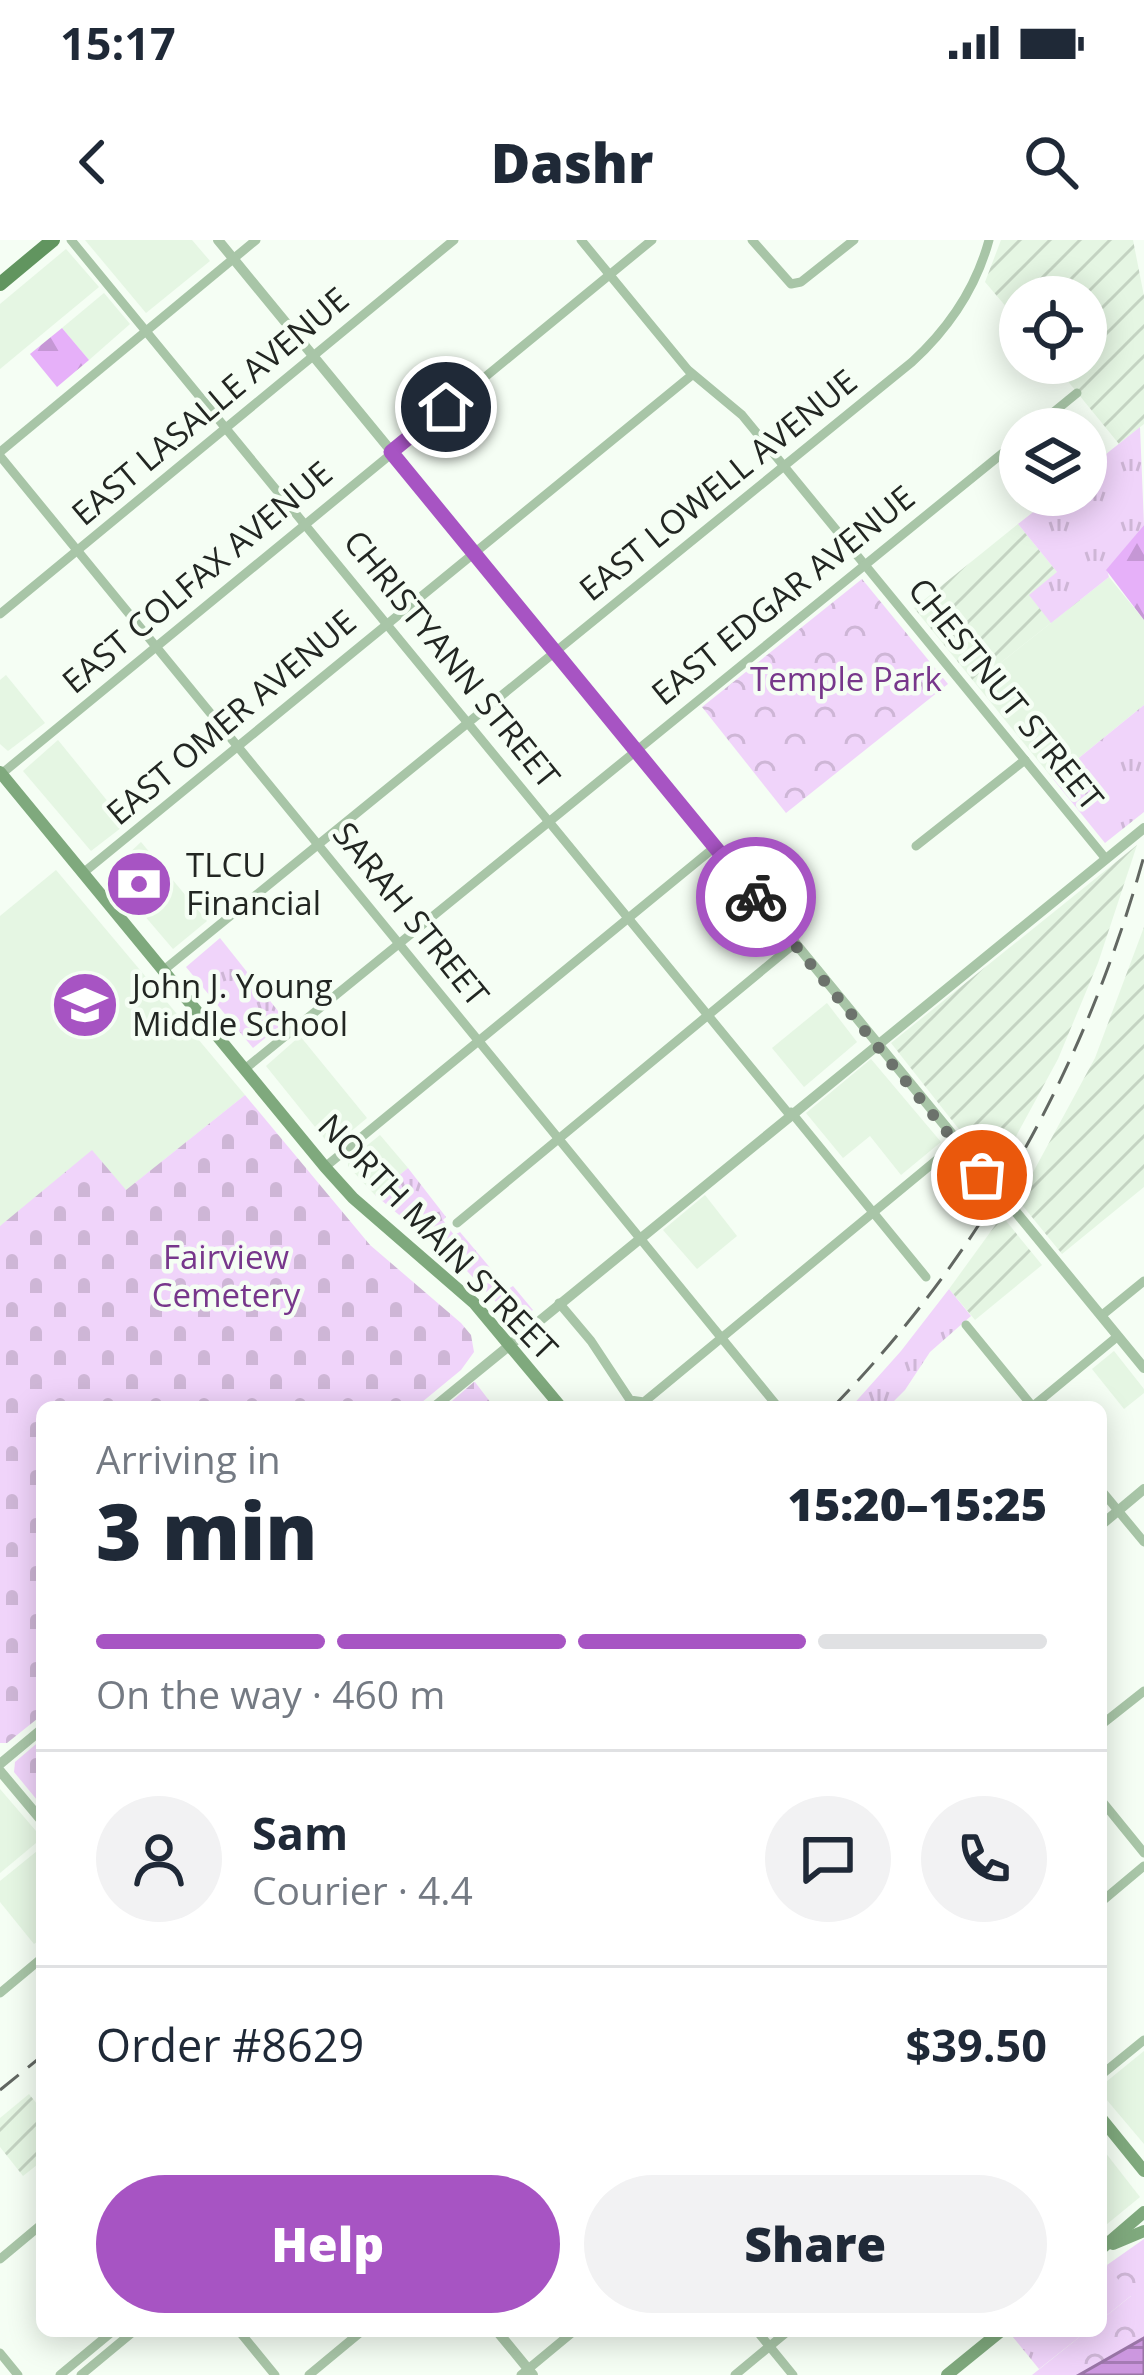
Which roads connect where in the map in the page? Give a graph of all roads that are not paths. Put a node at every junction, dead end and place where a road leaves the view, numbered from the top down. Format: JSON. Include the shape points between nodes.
{"nodes":[{"id":1,"x":53,"y":240,"type":"edge"},
{"id":2,"x":71,"y":240,"type":"edge"},
{"id":3,"x":218,"y":240,"type":"edge"},
{"id":4,"x":256,"y":240,"type":"edge"},
{"id":5,"x":454,"y":240,"type":"edge"},
{"id":6,"x":580,"y":240,"type":"edge"},
{"id":7,"x":652,"y":240,"type":"edge"},
{"id":8,"x":752,"y":240,"type":"edge"},
{"id":9,"x":854,"y":240,"type":"edge"},
{"id":10,"x":989,"y":240,"type":"edge"},
{"id":11,"x":233,"y":259,"type":"junction"},
{"id":12,"x":609,"y":274,"type":"junction"},
{"id":13,"x":0,"y":284,"type":"edge"},
{"id":14,"x":147,"y":330,"type":"junction"},
{"id":15,"x":311,"y":355,"type":"junction"},
{"id":16,"x":692,"y":375,"type":"junction"},
{"id":17,"x":1077,"y":393,"type":"dead end"},
{"id":18,"x":1059,"y":408,"type":"edge"},
{"id":19,"x":226,"y":426,"type":"junction"},
{"id":20,"x":391,"y":452,"type":"junction"},
{"id":21,"x":0,"y":454,"type":"edge"},
{"id":22,"x":999,"y":457,"type":"edge"},
{"id":23,"x":784,"y":466,"type":"junction"},
{"id":24,"x":305,"y":522,"type":"junction"},
{"id":25,"x":78,"y":550,"type":"junction"},
{"id":26,"x":473,"y":552,"type":"junction"},
{"id":27,"x":866,"y":565,"type":"junction"},
{"id":28,"x":0,"y":614,"type":"edge"},
{"id":29,"x":388,"y":622,"type":"junction"},
{"id":30,"x":157,"y":645,"type":"junction"},
{"id":31,"x":554,"y":652,"type":"junction"},
{"id":32,"x":468,"y":722,"type":"junction"},
{"id":33,"x":239,"y":745,"type":"junction"},
{"id":34,"x":634,"y":749,"type":"junction"},
{"id":35,"x":1024,"y":760,"type":"junction"},
{"id":36,"x":0,"y":774,"type":"edge"},
{"id":37,"x":548,"y":819,"type":"junction"},
{"id":38,"x":1144,"y":828,"type":"edge"},
{"id":39,"x":320,"y":844,"type":"junction"},
{"id":40,"x":916,"y":846,"type":"dead end"},
{"id":41,"x":715,"y":848,"type":"junction"},
{"id":42,"x":1106,"y":859,"type":"junction"},
{"id":43,"x":83,"y":873,"type":"junction"},
{"id":44,"x":628,"y":918,"type":"junction"},
{"id":45,"x":399,"y":942,"type":"junction"},
{"id":46,"x":794,"y":944,"type":"junction"},
{"id":47,"x":166,"y":969,"type":"junction"},
{"id":48,"x":709,"y":1016,"type":"junction"},
{"id":49,"x":480,"y":1040,"type":"junction"},
{"id":50,"x":875,"y":1044,"type":"junction"},
{"id":51,"x":246,"y":1068,"type":"junction"},
{"id":52,"x":790,"y":1113,"type":"junction"},
{"id":53,"x":560,"y":1138,"type":"junction"},
{"id":54,"x":956,"y":1144,"type":"junction"},
{"id":55,"x":325,"y":1167,"type":"junction"},
{"id":56,"x":873,"y":1213,"type":"junction"},
{"id":57,"x":457,"y":1223,"type":"dead end"},
{"id":58,"x":639,"y":1237,"type":"junction"},
{"id":59,"x":926,"y":1277,"type":"dead end"},
{"id":60,"x":1144,"y":1281,"type":"edge"},
{"id":61,"x":559,"y":1303,"type":"junction"},
{"id":62,"x":1101,"y":1316,"type":"junction"},
{"id":63,"x":966,"y":1325,"type":"dead end"},
{"id":64,"x":1118,"y":1336,"type":"junction"},
{"id":65,"x":722,"y":1338,"type":"junction"},
{"id":66,"x":511,"y":1344,"type":"junction"},
{"id":67,"x":1144,"y":1368,"type":"edge"},
{"id":68,"x":441,"y":1401,"type":"edge"},
{"id":69,"x":556,"y":1401,"type":"edge"},
{"id":70,"x":633,"y":1401,"type":"edge"},
{"id":71,"x":641,"y":1401,"type":"edge"},
{"id":72,"x":773,"y":1401,"type":"edge"},
{"id":73,"x":1028,"y":1401,"type":"edge"},
{"id":74,"x":1040,"y":1401,"type":"edge"},
{"id":75,"x":1144,"y":1490,"type":"edge"},
{"id":76,"x":1107,"y":1497,"type":"edge"},
{"id":77,"x":1118,"y":1511,"type":"junction"},
{"id":78,"x":1107,"y":1520,"type":"edge"},
{"id":79,"x":1144,"y":1542,"type":"edge"},
{"id":80,"x":1144,"y":1691,"type":"edge"},
{"id":81,"x":1107,"y":1720,"type":"edge"},
{"id":82,"x":36,"y":1734,"type":"edge"},
{"id":83,"x":0,"y":1767,"type":"edge"},
{"id":84,"x":1107,"y":1807,"type":"edge"},
{"id":85,"x":36,"y":1813,"type":"edge"},
{"id":86,"x":1144,"y":1853,"type":"edge"},
{"id":87,"x":1144,"y":1866,"type":"edge"},
{"id":88,"x":1107,"y":1897,"type":"edge"},
{"id":89,"x":36,"y":1963,"type":"edge"},
{"id":90,"x":0,"y":1993,"type":"edge"},
{"id":91,"x":1144,"y":2040,"type":"edge"},
{"id":92,"x":1107,"y":2069,"type":"edge"},
{"id":93,"x":1107,"y":2125,"type":"edge"},
{"id":94,"x":1144,"y":2170,"type":"edge"},
{"id":95,"x":1144,"y":2212,"type":"edge"},
{"id":96,"x":36,"y":2229,"type":"edge"},
{"id":97,"x":1144,"y":2231,"type":"edge"},
{"id":98,"x":1107,"y":2244,"type":"edge"},
{"id":99,"x":1107,"y":2246,"type":"edge"},
{"id":100,"x":0,"y":2259,"type":"edge"},
{"id":101,"x":106,"y":2337,"type":"edge"},
{"id":102,"x":127,"y":2337,"type":"edge"},
{"id":103,"x":244,"y":2337,"type":"edge"},
{"id":104,"x":355,"y":2337,"type":"edge"},
{"id":105,"x":501,"y":2337,"type":"edge"},
{"id":106,"x":567,"y":2337,"type":"edge"},
{"id":107,"x":762,"y":2337,"type":"edge"},
{"id":108,"x":781,"y":2337,"type":"edge"},
{"id":109,"x":993,"y":2337,"type":"edge"},
{"id":110,"x":770,"y":2346,"type":"junction"},
{"id":111,"x":0,"y":2354,"type":"edge"},
{"id":112,"x":527,"y":2373,"type":"edge"},
{"id":113,"x":18,"y":2375,"type":"edge"},
{"id":114,"x":60,"y":2375,"type":"edge"},
{"id":115,"x":81,"y":2375,"type":"edge"},
{"id":116,"x":275,"y":2375,"type":"edge"},
{"id":117,"x":309,"y":2375,"type":"edge"},
{"id":118,"x":735,"y":2375,"type":"edge"},
{"id":119,"x":793,"y":2375,"type":"edge"},
{"id":120,"x":947,"y":2375,"type":"edge"}],
"edges":[{"from":1,"to":13,"type":"main road"},
{"from":2,"to":14,"type":"street","name":"CHRISTYANN STREET"},
{"from":3,"to":11,"type":"street"},
{"from":4,"to":11,"type":"street"},
{"from":5,"to":15,"type":"street","name":"EAST LASALLE AVENUE"},
{"from":6,"to":12,"type":"street","name":"CHESTNUT STREET"},
{"from":7,"to":12,"type":"street","name":"EAST COLFAX AVENUE"},
{"from":8,"to":9,"type":"street","via":[[791,287]]},
{"from":10,"to":23,"type":"street","name":"EAST LOWELL AVENUE","via":[[943,331]]},
{"from":11,"to":14,"type":"street"},
{"from":11,"to":15,"type":"street"},
{"from":12,"to":16,"type":"street","name":"CHESTNUT STREET"},
{"from":12,"to":20,"type":"street","name":"EAST COLFAX AVENUE"},
{"from":14,"to":19,"type":"street","name":"CHRISTYANN STREET"},
{"from":14,"to":21,"type":"street"},
{"from":15,"to":19,"type":"street","name":"EAST LASALLE AVENUE"},
{"from":15,"to":20,"type":"street"},
{"from":16,"to":23,"type":"street","name":"CHESTNUT STREET","via":[[734,404]]},
{"from":16,"to":26,"type":"street","name":"EAST OMER AVENUE"},
{"from":17,"to":18,"type":"street"},
{"from":19,"to":24,"type":"street","name":"CHRISTYANN STREET"},
{"from":19,"to":25,"type":"street","name":"EAST LASALLE AVENUE"},
{"from":20,"to":24,"type":"street","name":"EAST COLFAX AVENUE"},
{"from":20,"to":26,"type":"street"},
{"from":21,"to":25,"type":"street","name":"SARAH STREET"},
{"from":22,"to":27,"type":"street","name":"EAST EDGAR AVENUE"},
{"from":23,"to":27,"type":"street","name":"CHESTNUT STREET"},
{"from":23,"to":31,"type":"street","name":"EAST LOWELL AVENUE"},
{"from":24,"to":29,"type":"street","name":"CHRISTYANN STREET"},
{"from":24,"to":30,"type":"street","name":"EAST COLFAX AVENUE"},
{"from":25,"to":28,"type":"street","name":"EAST LASALLE AVENUE"},
{"from":25,"to":30,"type":"street","name":"SARAH STREET"},
{"from":26,"to":29,"type":"street","name":"EAST OMER AVENUE"},
{"from":26,"to":31,"type":"street"},
{"from":27,"to":34,"type":"street","name":"EAST EDGAR AVENUE"},
{"from":27,"to":35,"type":"street","name":"CHESTNUT STREET"},
{"from":29,"to":32,"type":"street","name":"CHRISTYANN STREET"},
{"from":29,"to":33,"type":"street","name":"EAST OMER AVENUE"},
{"from":30,"to":33,"type":"street","name":"SARAH STREET"},
{"from":30,"to":36,"type":"street","name":"EAST COLFAX AVENUE"},
{"from":31,"to":32,"type":"street","name":"EAST LOWELL AVENUE"},
{"from":31,"to":34,"type":"street"},
{"from":32,"to":37,"type":"street","name":"CHRISTYANN STREET"},
{"from":32,"to":39,"type":"street","name":"EAST LOWELL AVENUE"},
{"from":33,"to":39,"type":"street","name":"SARAH STREET"},
{"from":33,"to":43,"type":"street","name":"EAST OMER AVENUE"},
{"from":34,"to":37,"type":"street","name":"EAST EDGAR AVENUE"},
{"from":34,"to":41,"type":"street"},
{"from":35,"to":40,"type":"street"},
{"from":35,"to":42,"type":"street","name":"CHESTNUT STREET"},
{"from":36,"to":43,"type":"main road","name":"NORTH MAIN STREET"},
{"from":37,"to":44,"type":"street","name":"CHRISTYANN STREET"},
{"from":37,"to":45,"type":"street","name":"EAST EDGAR AVENUE"},
{"from":38,"to":42,"type":"street"},
{"from":39,"to":45,"type":"street","name":"SARAH STREET"},
{"from":39,"to":47,"type":"street","name":"EAST LOWELL AVENUE"},
{"from":41,"to":44,"type":"street"},
{"from":41,"to":46,"type":"street"},
{"from":42,"to":50,"type":"street"},
{"from":43,"to":47,"type":"main road","name":"NORTH MAIN STREET"},
{"from":44,"to":48,"type":"street","name":"CHRISTYANN STREET"},
{"from":44,"to":49,"type":"street"},
{"from":45,"to":49,"type":"street","name":"SARAH STREET"},
{"from":45,"to":51,"type":"street","name":"EAST EDGAR AVENUE"},
{"from":46,"to":48,"type":"street"},
{"from":46,"to":50,"type":"street"},
{"from":47,"to":51,"type":"main road","name":"NORTH MAIN STREET"},
{"from":48,"to":52,"type":"street","name":"CHRISTYANN STREET"},
{"from":48,"to":53,"type":"street"},
{"from":49,"to":53,"type":"street","name":"SARAH STREET"},
{"from":49,"to":55,"type":"street"},
{"from":50,"to":52,"type":"street"},
{"from":50,"to":54,"type":"street"},
{"from":51,"to":55,"type":"main road","name":"NORTH MAIN STREET"},
{"from":52,"to":56,"type":"street","name":"CHRISTYANN STREET"},
{"from":52,"to":58,"type":"street"},
{"from":53,"to":57,"type":"street"},
{"from":53,"to":58,"type":"street","name":"SARAH STREET"},
{"from":54,"to":56,"type":"street"},
{"from":54,"to":62,"type":"street"},
{"from":55,"to":66,"type":"main road","name":"NORTH MAIN STREET"},
{"from":56,"to":59,"type":"street","name":"CHRISTYANN STREET"},
{"from":56,"to":65,"type":"street"},
{"from":58,"to":61,"type":"street"},
{"from":58,"to":65,"type":"street","name":"SARAH STREET"},
{"from":60,"to":62,"type":"street"},
{"from":61,"to":66,"type":"street"},
{"from":61,"to":70,"type":"street"},
{"from":62,"to":64,"type":"street"},
{"from":63,"to":73,"type":"street"},
{"from":64,"to":67,"type":"street"},
{"from":64,"to":74,"type":"street"},
{"from":65,"to":71,"type":"street"},
{"from":65,"to":72,"type":"street","name":"SARAH STREET"},
{"from":66,"to":68,"type":"street"},
{"from":66,"to":69,"type":"main road","name":"NORTH MAIN STREET"},
{"from":75,"to":77,"type":"street"},
{"from":76,"to":77,"type":"street"},
{"from":77,"to":78,"type":"street"},
{"from":77,"to":79,"type":"street"},
{"from":80,"to":81,"type":"street"},
{"from":82,"to":83,"type":"street"},
{"from":83,"to":85,"type":"street"},
{"from":84,"to":86,"type":"street"},
{"from":87,"to":88,"type":"street"},
{"from":89,"to":90,"type":"street"},
{"from":91,"to":92,"type":"street"},
{"from":93,"to":94,"type":"main road"},
{"from":95,"to":98,"type":"main road"},
{"from":96,"to":100,"type":"street"},
{"from":97,"to":99,"type":"main road"},
{"from":101,"to":114,"type":"street"},
{"from":102,"to":115,"type":"street"},
{"from":103,"to":116,"type":"street"},
{"from":104,"to":117,"type":"street"},
{"from":105,"to":112,"type":"street"},
{"from":106,"to":112,"type":"street"},
{"from":107,"to":110,"type":"street"},
{"from":108,"to":110,"type":"street"},
{"from":109,"to":120,"type":"main road"},
{"from":110,"to":118,"type":"street"},
{"from":110,"to":119,"type":"street"},
{"from":111,"to":113,"type":"street"}]}
